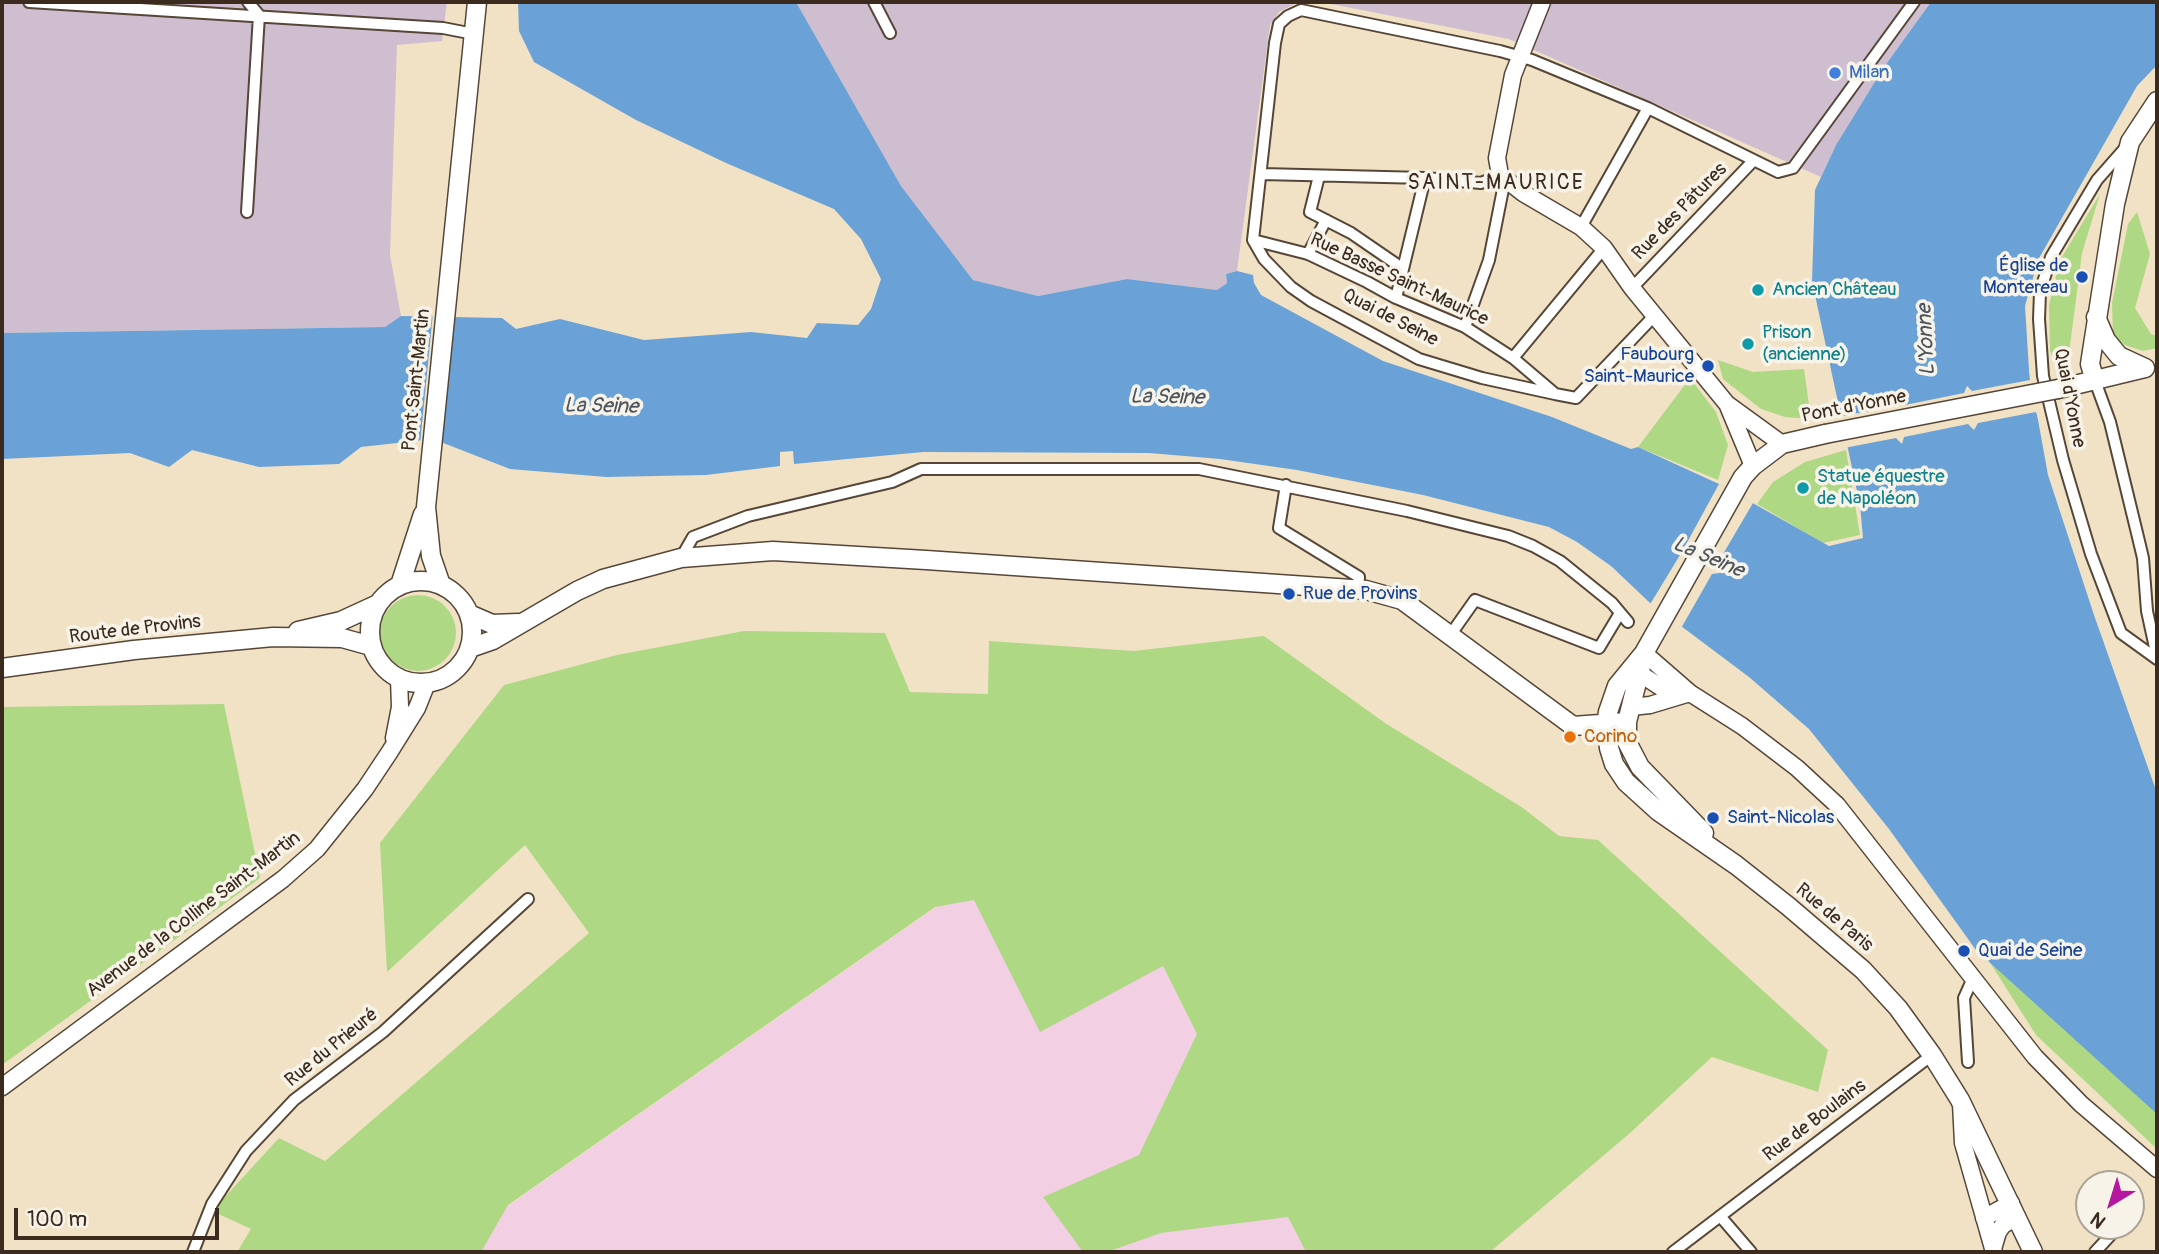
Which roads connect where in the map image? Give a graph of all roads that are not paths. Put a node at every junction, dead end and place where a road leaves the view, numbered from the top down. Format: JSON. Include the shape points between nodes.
{"nodes":[{"id":1,"x":29,"y":2,"type":"edge"},
{"id":2,"x":248,"y":2,"type":"edge"},
{"id":3,"x":477,"y":2,"type":"edge"},
{"id":4,"x":874,"y":2,"type":"edge"},
{"id":5,"x":1542,"y":2,"type":"edge"},
{"id":6,"x":1914,"y":2,"type":"edge"},
{"id":7,"x":259,"y":15,"type":"junction"},
{"id":8,"x":890,"y":33,"type":"dead end"},
{"id":9,"x":474,"y":34,"type":"junction"},
{"id":10,"x":1519,"y":57,"type":"junction"},
{"id":11,"x":2157,"y":100,"type":"edge"},
{"id":12,"x":1648,"y":108,"type":"junction"},
{"id":13,"x":2130,"y":142,"type":"junction"},
{"id":14,"x":1753,"y":162,"type":"junction"},
{"id":15,"x":1262,"y":174,"type":"junction"},
{"id":16,"x":1319,"y":176,"type":"junction"},
{"id":17,"x":1503,"y":177,"type":"junction"},
{"id":18,"x":1425,"y":178,"type":"junction"},
{"id":19,"x":247,"y":212,"type":"dead end"},
{"id":20,"x":1326,"y":220,"type":"junction"},
{"id":21,"x":1581,"y":227,"type":"junction"},
{"id":22,"x":1253,"y":240,"type":"junction"},
{"id":23,"x":1604,"y":248,"type":"junction"},
{"id":24,"x":1308,"y":254,"type":"junction"},
{"id":25,"x":1402,"y":268,"type":"junction"},
{"id":26,"x":1632,"y":288,"type":"junction"},
{"id":27,"x":1396,"y":298,"type":"junction"},
{"id":28,"x":1654,"y":316,"type":"junction"},
{"id":29,"x":2096,"y":316,"type":"junction"},
{"id":30,"x":1465,"y":327,"type":"junction"},
{"id":31,"x":1513,"y":358,"type":"junction"},
{"id":32,"x":2151,"y":367,"type":"edge"},
{"id":33,"x":2095,"y":381,"type":"junction"},
{"id":34,"x":1555,"y":394,"type":"junction"},
{"id":35,"x":1727,"y":404,"type":"junction"},
{"id":36,"x":1782,"y":444,"type":"junction"},
{"id":37,"x":1753,"y":466,"type":"junction"},
{"id":38,"x":1286,"y":485,"type":"junction"},
{"id":39,"x":426,"y":507,"type":"junction"},
{"id":40,"x":681,"y":558,"type":"junction"},
{"id":41,"x":400,"y":585,"type":"junction"},
{"id":42,"x":441,"y":585,"type":"junction"},
{"id":43,"x":1358,"y":590,"type":"junction"},
{"id":44,"x":378,"y":604,"type":"junction"},
{"id":45,"x":469,"y":614,"type":"junction"},
{"id":46,"x":521,"y":623,"type":"junction"},
{"id":47,"x":2155,"y":629,"type":"edge"},
{"id":48,"x":1451,"y":634,"type":"junction"},
{"id":49,"x":273,"y":637,"type":"junction"},
{"id":50,"x":371,"y":646,"type":"junction"},
{"id":51,"x":470,"y":648,"type":"junction"},
{"id":52,"x":1644,"y":653,"type":"junction"},
{"id":53,"x":2157,"y":658,"type":"edge"},
{"id":54,"x":2,"y":668,"type":"edge"},
{"id":55,"x":1635,"y":671,"type":"junction"},
{"id":56,"x":399,"y":678,"type":"junction"},
{"id":57,"x":427,"y":683,"type":"junction"},
{"id":58,"x":1683,"y":695,"type":"junction"},
{"id":59,"x":1629,"y":715,"type":"junction"},
{"id":60,"x":1606,"y":724,"type":"junction"},
{"id":61,"x":389,"y":754,"type":"junction"},
{"id":62,"x":1736,"y":865,"type":"junction"},
{"id":63,"x":528,"y":900,"type":"dead end"},
{"id":64,"x":1973,"y":978,"type":"junction"},
{"id":65,"x":1932,"y":1055,"type":"junction"},
{"id":66,"x":1968,"y":1062,"type":"dead end"},
{"id":67,"x":2,"y":1087,"type":"edge"},
{"id":68,"x":1960,"y":1100,"type":"junction"},
{"id":69,"x":2157,"y":1169,"type":"edge"},
{"id":70,"x":2014,"y":1210,"type":"junction"},
{"id":71,"x":1720,"y":1216,"type":"junction"},
{"id":72,"x":1984,"y":1218,"type":"junction"},
{"id":73,"x":1993,"y":1251,"type":"edge"},
{"id":74,"x":193,"y":1252,"type":"edge"},
{"id":75,"x":1673,"y":1252,"type":"edge"},
{"id":76,"x":1751,"y":1252,"type":"edge"},
{"id":77,"x":2033,"y":1252,"type":"edge"}],
"edges":[{"from":1,"to":7,"type":"street"},
{"from":2,"to":7,"type":"street"},
{"from":3,"to":9,"type":"main road","name":"Pont Saint-Martin"},
{"from":4,"to":8,"type":"street"},
{"from":5,"to":10,"type":"main road"},
{"from":6,"to":14,"type":"street","via":[[1793,168],[1779,172]]},
{"from":7,"to":9,"type":"street"},
{"from":7,"to":19,"type":"street"},
{"from":9,"to":39,"type":"main road","name":"Pont Saint-Martin"},
{"from":10,"to":12,"type":"street"},
{"from":10,"to":15,"type":"street","via":[[1301,10],[1279,24]]},
{"from":10,"to":17,"type":"main road","via":[[1497,158]]},
{"from":11,"to":13,"type":"main road"},
{"from":12,"to":14,"type":"street"},
{"from":12,"to":21,"type":"street"},
{"from":13,"to":29,"type":"main road"},
{"from":13,"to":53,"type":"street","name":"Quai d'Yonne","via":[[2097,180],[2051,257],[2040,292],[2039,318],[2043,376],[2091,554],[2121,633]]},
{"from":14,"to":26,"type":"street","name":"Rue des Pâtures"},
{"from":15,"to":16,"type":"street"},
{"from":15,"to":22,"type":"street"},
{"from":16,"to":18,"type":"street"},
{"from":16,"to":20,"type":"street","via":[[1310,212]]},
{"from":17,"to":18,"type":"street","via":[[1481,183]]},
{"from":17,"to":21,"type":"main road"},
{"from":17,"to":30,"type":"street","via":[[1489,260]]},
{"from":18,"to":25,"type":"street"},
{"from":20,"to":24,"type":"street"},
{"from":20,"to":25,"type":"street"},
{"from":21,"to":23,"type":"main road"},
{"from":22,"to":24,"type":"street","name":"Rue Basse Saint-Maurice"},
{"from":22,"to":34,"type":"street","name":"Quai de Seine","via":[[1291,287],[1419,359]]},
{"from":23,"to":26,"type":"main road"},
{"from":23,"to":31,"type":"street"},
{"from":24,"to":27,"type":"street","name":"Rue Basse Saint-Maurice"},
{"from":25,"to":27,"type":"street"},
{"from":26,"to":28,"type":"main road"},
{"from":27,"to":30,"type":"street","name":"Rue Basse Saint-Maurice"},
{"from":28,"to":34,"type":"street","name":"Quai de Seine","via":[[1576,398]]},
{"from":28,"to":35,"type":"main road"},
{"from":29,"to":32,"type":"main road","via":[[2119,356]]},
{"from":29,"to":33,"type":"main road","via":[[2090,363]]},
{"from":30,"to":31,"type":"street","name":"Rue Basse Saint-Maurice"},
{"from":31,"to":34,"type":"street","name":"Rue Basse Saint-Maurice"},
{"from":32,"to":33,"type":"main road","name":"Pont d'Yonne"},
{"from":33,"to":36,"type":"main road","name":"Pont d'Yonne","bridge":true},
{"from":33,"to":47,"type":"street","via":[[2110,422],[2137,533],[2147,611]]},
{"from":35,"to":36,"type":"main road"},
{"from":35,"to":37,"type":"main road"},
{"from":36,"to":37,"type":"main road","name":"Rue de Paris"},
{"from":37,"to":52,"type":"main road","name":"Rue de Paris"},
{"from":38,"to":40,"type":"street","via":[[1199,469],[921,469],[892,482],[748,516],[693,537]]},
{"from":38,"to":43,"type":"street","via":[[1279,528],[1359,577]]},
{"from":38,"to":48,"type":"street","via":[[1508,536],[1560,561],[1624,617],[1599,648],[1475,600]]},
{"from":39,"to":41,"type":"main road"},
{"from":39,"to":42,"type":"main road","via":[[431,556]]},
{"from":40,"to":43,"type":"main road","via":[[774,551]]},
{"from":40,"to":46,"type":"main road","via":[[603,579]]},
{"from":41,"to":42,"type":"main road","via":[[421,581]]},
{"from":41,"to":44,"type":"main road"},
{"from":42,"to":45,"type":"main road","via":[[453,592]]},
{"from":43,"to":48,"type":"main road","via":[[1402,600]]},
{"from":44,"to":49,"type":"main road","via":[[341,621]]},
{"from":44,"to":50,"type":"main road","via":[[372,617]]},
{"from":45,"to":46,"type":"main road","via":[[492,624]]},
{"from":45,"to":51,"type":"main road"},
{"from":46,"to":51,"type":"main road"},
{"from":47,"to":53,"type":"street"},
{"from":48,"to":60,"type":"main road","via":[[1573,726]]},
{"from":49,"to":50,"type":"main road","via":[[342,638]]},
{"from":49,"to":54,"type":"main road","name":"Route de Provins"},
{"from":50,"to":56,"type":"main road","via":[[377,659]]},
{"from":51,"to":57,"type":"main road","via":[[454,672]]},
{"from":52,"to":55,"type":"main road","name":"Rue de Paris"},
{"from":52,"to":58,"type":"main road"},
{"from":55,"to":58,"type":"main road"},
{"from":55,"to":59,"type":"main road","name":"Rue de Paris"},
{"from":55,"to":60,"type":"main road","name":"Rue de Paris","via":[[1618,686]]},
{"from":56,"to":57,"type":"main road"},
{"from":56,"to":61,"type":"main road","name":"Avenue de la Colline Saint-Martin","via":[[400,707]]},
{"from":57,"to":61,"type":"main road","name":"Avenue de la Colline Saint-Martin"},
{"from":58,"to":59,"type":"main road"},
{"from":58,"to":64,"type":"main road","via":[[1742,726],[1837,804]]},
{"from":59,"to":60,"type":"main road"},
{"from":59,"to":62,"type":"main road","name":"Rue de Paris","via":[[1627,742],[1640,767]]},
{"from":60,"to":62,"type":"main road","name":"Rue de Paris","via":[[1614,764],[1626,782],[1658,811]]},
{"from":61,"to":67,"type":"main road","name":"Avenue de la Colline Saint-Martin","via":[[330,835],[292,872]]},
{"from":62,"to":65,"type":"main road","name":"Rue de Paris","via":[[1863,970]]},
{"from":63,"to":74,"type":"street","name":"Rue du Prieuré","via":[[383,1032],[294,1100],[246,1151],[212,1204]]},
{"from":64,"to":66,"type":"street","via":[[1964,998]]},
{"from":64,"to":69,"type":"main road","via":[[2035,1057],[2081,1104]]},
{"from":65,"to":68,"type":"main road","name":"Rue de Paris"},
{"from":65,"to":71,"type":"street","name":"Rue de Boulains"},
{"from":68,"to":70,"type":"main road","name":"Rue de Paris"},
{"from":68,"to":72,"type":"main road","via":[[1963,1143]]},
{"from":70,"to":72,"type":"main road"},
{"from":70,"to":73,"type":"main road","via":[[1998,1232]]},
{"from":70,"to":77,"type":"main road","name":"Rue de Paris"},
{"from":71,"to":75,"type":"street","name":"Rue de Boulains"},
{"from":71,"to":76,"type":"street"},
{"from":72,"to":73,"type":"main road"}]}
